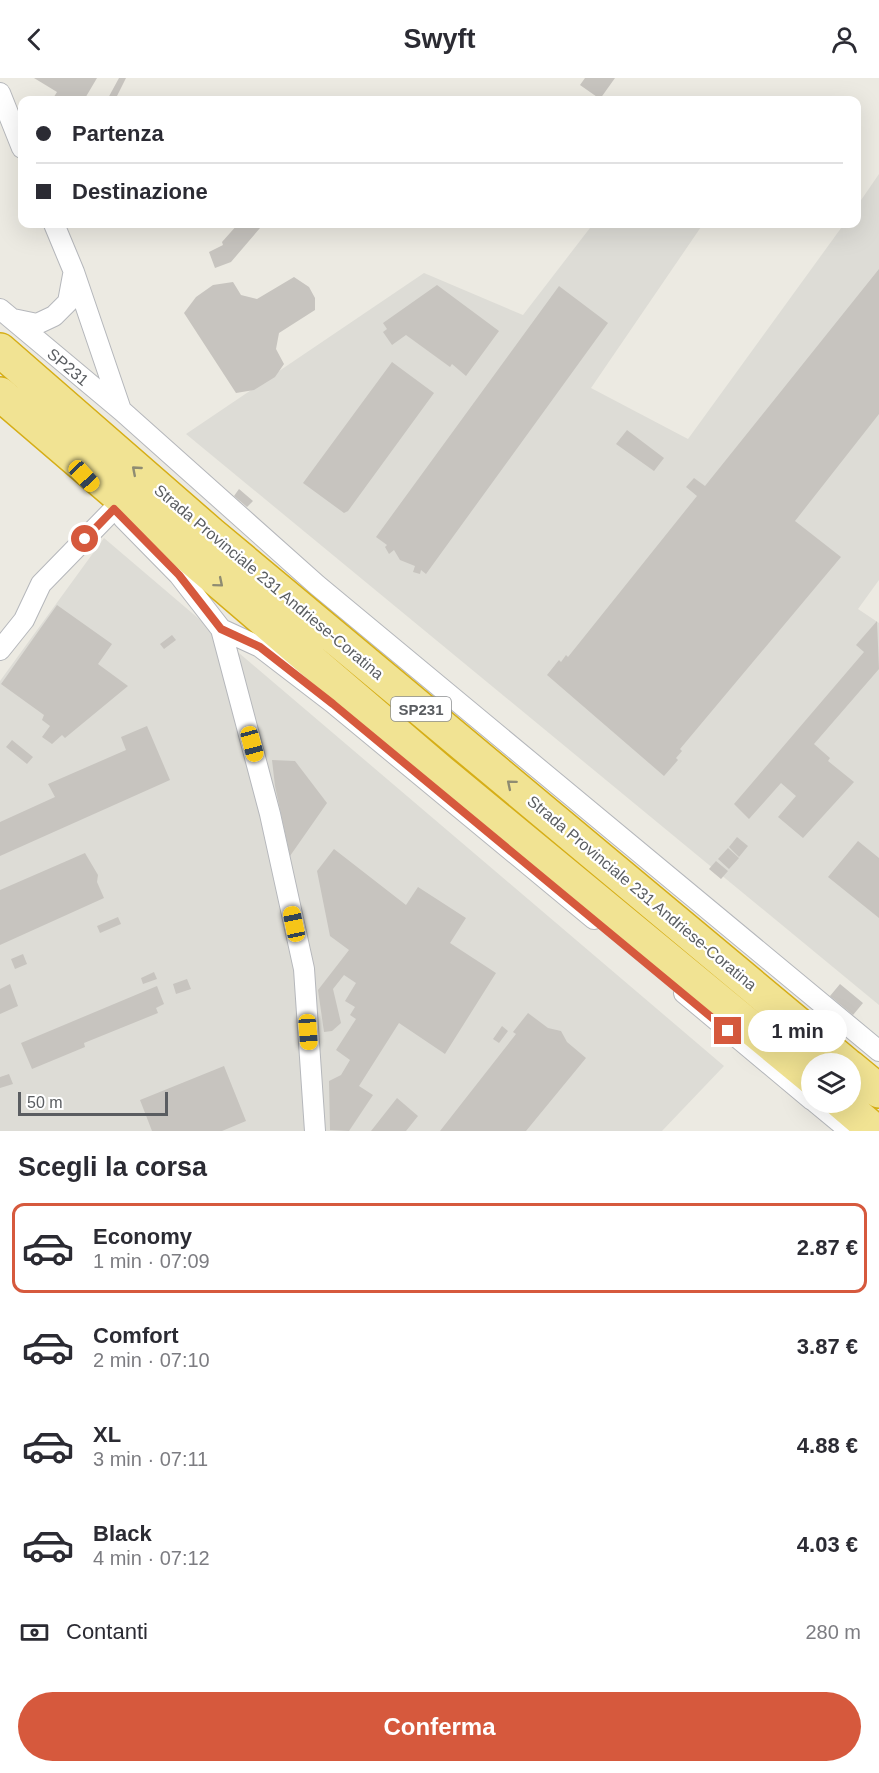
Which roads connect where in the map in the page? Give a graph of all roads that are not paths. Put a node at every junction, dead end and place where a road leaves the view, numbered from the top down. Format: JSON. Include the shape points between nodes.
{"nodes":[{"id":1,"x":0,"y":93,"type":"edge"},
{"id":2,"x":18,"y":138,"type":"edge"},
{"id":3,"x":56,"y":228,"type":"edge"},
{"id":4,"x":74,"y":272,"type":"junction"},
{"id":5,"x":5,"y":314,"type":"edge"},
{"id":6,"x":0,"y":350,"type":"edge"},
{"id":7,"x":6,"y":399,"type":"edge"},
{"id":8,"x":122,"y":411,"type":"junction"},
{"id":9,"x":114,"y":509,"type":"junction"},
{"id":10,"x":221,"y":629,"type":"junction"},
{"id":11,"x":0,"y":650,"type":"edge"},
{"id":12,"x":879,"y":1051,"type":"edge"},
{"id":13,"x":833,"y":1053,"type":"edge"},
{"id":14,"x":801,"y":1069,"type":"edge"},
{"id":15,"x":861,"y":1076,"type":"edge"},
{"id":16,"x":801,"y":1091,"type":"edge"},
{"id":17,"x":879,"y":1091,"type":"edge"},
{"id":18,"x":828,"y":1113,"type":"edge"},
{"id":19,"x":854,"y":1113,"type":"edge"},
{"id":20,"x":315,"y":1131,"type":"edge"},
{"id":21,"x":850,"y":1131,"type":"edge"},
{"id":22,"x":875,"y":1131,"type":"edge"}],
"edges":[{"from":1,"to":2,"type":"street"},
{"from":3,"to":4,"type":"street"},
{"from":4,"to":5,"type":"street","via":[[68,302],[54,316],[37,324]]},
{"from":4,"to":8,"type":"street"},
{"from":5,"to":8,"type":"street","name":"SP231"},
{"from":13,"to":6,"type":"highway","name":"Strada Provinciale 231 Andriese-Coratina","number":"SP231","one_way":true,"via":[[211,534]]},
{"from":7,"to":9,"type":"street"},
{"from":7,"to":14,"type":"highway","name":"Strada Provinciale 231 Andriese-Coratina","number":"SP231","one_way":true,"via":[[440,771]]},
{"from":8,"to":12,"type":"street","name":"SP231","via":[[317,585]]},
{"from":9,"to":10,"type":"street","via":[[179,575]]},
{"from":9,"to":11,"type":"street","via":[[41,584],[24,620]]},
{"from":10,"to":16,"type":"street","via":[[260,647],[333,704]]},
{"from":10,"to":20,"type":"street","via":[[270,814],[304,969]]},
{"from":15,"to":17,"type":"highway"},
{"from":18,"to":21,"type":"street"},
{"from":19,"to":22,"type":"highway"}]}
